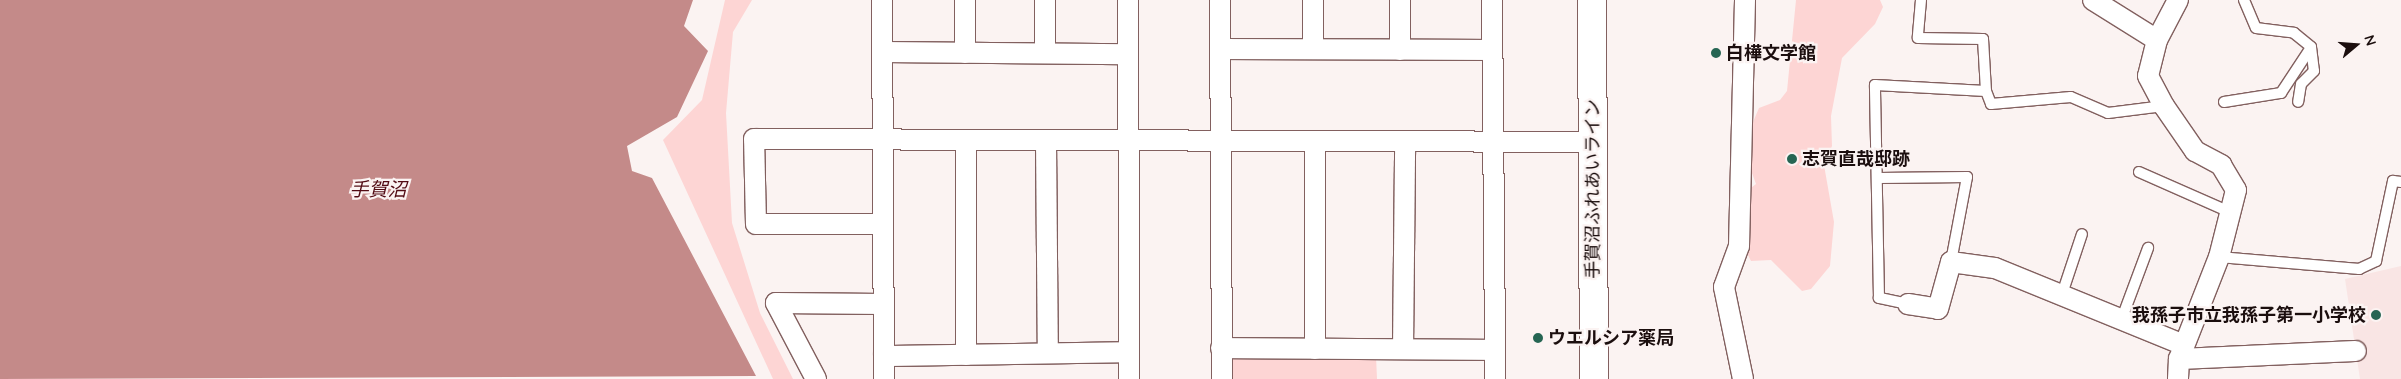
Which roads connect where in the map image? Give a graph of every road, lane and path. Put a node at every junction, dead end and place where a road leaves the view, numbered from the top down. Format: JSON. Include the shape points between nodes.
{"nodes":[{"id":1,"x":882,"y":0,"type":"edge"},
{"id":2,"x":965,"y":0,"type":"edge"},
{"id":3,"x":1045,"y":0,"type":"edge"},
{"id":4,"x":1128,"y":0,"type":"edge"},
{"id":5,"x":1220,"y":0,"type":"edge"},
{"id":6,"x":1313,"y":0,"type":"edge"},
{"id":7,"x":1400,"y":0,"type":"edge"},
{"id":8,"x":1492,"y":0,"type":"edge"},
{"id":9,"x":1592,"y":0,"type":"edge"},
{"id":10,"x":1745,"y":0,"type":"edge"},
{"id":11,"x":1921,"y":0,"type":"edge"},
{"id":12,"x":2093,"y":0,"type":"edge"},
{"id":13,"x":2178,"y":0,"type":"edge"},
{"id":14,"x":2244,"y":0,"type":"edge"},
{"id":15,"x":2157,"y":40,"type":"junction"},
{"id":16,"x":2311,"y":48,"type":"junction"},
{"id":17,"x":1220,"y":49,"type":"junction"},
{"id":18,"x":1313,"y":50,"type":"junction"},
{"id":19,"x":1400,"y":50,"type":"junction"},
{"id":20,"x":1492,"y":50,"type":"junction"},
{"id":21,"x":883,"y":52,"type":"junction"},
{"id":22,"x":965,"y":53,"type":"junction"},
{"id":23,"x":1045,"y":53,"type":"junction"},
{"id":24,"x":1128,"y":54,"type":"junction"},
{"id":25,"x":1986,"y":91,"type":"junction"},
{"id":26,"x":2224,"y":102,"type":"dead end"},
{"id":27,"x":2298,"y":102,"type":"dead end"},
{"id":28,"x":2164,"y":106,"type":"junction"},
{"id":29,"x":882,"y":140,"type":"junction"},
{"id":30,"x":966,"y":140,"type":"junction"},
{"id":31,"x":1128,"y":140,"type":"junction"},
{"id":32,"x":1220,"y":140,"type":"junction"},
{"id":33,"x":1046,"y":141,"type":"junction"},
{"id":34,"x":1315,"y":141,"type":"junction"},
{"id":35,"x":1405,"y":141,"type":"junction"},
{"id":36,"x":1493,"y":141,"type":"junction"},
{"id":37,"x":1593,"y":142,"type":"junction"},
{"id":38,"x":2139,"y":172,"type":"dead end"},
{"id":39,"x":1879,"y":178,"type":"junction"},
{"id":40,"x":2401,"y":182,"type":"edge"},
{"id":41,"x":2232,"y":213,"type":"junction"},
{"id":42,"x":883,"y":224,"type":"junction"},
{"id":43,"x":2082,"y":234,"type":"dead end"},
{"id":44,"x":2148,"y":248,"type":"dead end"},
{"id":45,"x":2219,"y":257,"type":"junction"},
{"id":46,"x":1951,"y":262,"type":"junction"},
{"id":47,"x":2062,"y":294,"type":"junction"},
{"id":48,"x":883,"y":304,"type":"junction"},
{"id":49,"x":1908,"y":304,"type":"joint"},
{"id":50,"x":2122,"y":318,"type":"junction"},
{"id":51,"x":1221,"y":348,"type":"junction"},
{"id":52,"x":1316,"y":349,"type":"junction"},
{"id":53,"x":1403,"y":349,"type":"junction"},
{"id":54,"x":1495,"y":350,"type":"junction"},
{"id":55,"x":2356,"y":351,"type":"dead end"},
{"id":56,"x":1129,"y":352,"type":"junction"},
{"id":57,"x":2182,"y":352,"type":"junction"},
{"id":58,"x":1048,"y":354,"type":"junction"},
{"id":59,"x":966,"y":355,"type":"junction"},
{"id":60,"x":884,"y":356,"type":"junction"},
{"id":61,"x":816,"y":379,"type":"edge"},
{"id":62,"x":884,"y":379,"type":"edge"},
{"id":63,"x":1130,"y":379,"type":"edge"},
{"id":64,"x":1222,"y":379,"type":"edge"},
{"id":65,"x":1495,"y":379,"type":"edge"},
{"id":66,"x":1594,"y":379,"type":"edge"},
{"id":67,"x":1743,"y":379,"type":"edge"},
{"id":68,"x":2178,"y":379,"type":"edge"}],
"edges":[{"from":1,"to":21,"type":"street"},
{"from":2,"to":22,"type":"street"},
{"from":3,"to":23,"type":"street"},
{"from":4,"to":24,"type":"street"},
{"from":5,"to":17,"type":"street"},
{"from":6,"to":18,"type":"street"},
{"from":7,"to":19,"type":"street"},
{"from":8,"to":20,"type":"street"},
{"from":9,"to":37,"type":"street","name":"手賀沼ふれあいライン"},
{"from":10,"to":67,"type":"street","via":[[1739,246],[1724,287]]},
{"from":11,"to":25,"type":"lane","via":[[1918,38],[1983,39]]},
{"from":12,"to":15,"type":"street"},
{"from":13,"to":15,"type":"street"},
{"from":14,"to":16,"type":"lane","via":[[2256,28],[2294,33]]},
{"from":15,"to":28,"type":"street","via":[[2148,76]]},
{"from":16,"to":26,"type":"lane","via":[[2281,93]]},
{"from":16,"to":27,"type":"lane","via":[[2314,71],[2301,84]]},
{"from":17,"to":18,"type":"street"},
{"from":17,"to":32,"type":"street"},
{"from":18,"to":19,"type":"street"},
{"from":19,"to":20,"type":"street"},
{"from":20,"to":36,"type":"street"},
{"from":21,"to":22,"type":"street"},
{"from":21,"to":29,"type":"street"},
{"from":22,"to":23,"type":"street"},
{"from":23,"to":24,"type":"street"},
{"from":24,"to":31,"type":"street"},
{"from":25,"to":28,"type":"lane","via":[[1991,104],[2071,97],[2108,113]]},
{"from":25,"to":39,"type":"lane","via":[[1875,85]]},
{"from":28,"to":41,"type":"street","via":[[2194,151],[2221,165],[2232,179],[2236,190]]},
{"from":29,"to":30,"type":"street"},
{"from":29,"to":42,"type":"street"},
{"from":29,"to":42,"type":"street","via":[[754,139],[756,224]]},
{"from":30,"to":33,"type":"street"},
{"from":30,"to":59,"type":"street"},
{"from":31,"to":32,"type":"street"},
{"from":31,"to":33,"type":"street"},
{"from":31,"to":56,"type":"street"},
{"from":32,"to":34,"type":"street"},
{"from":32,"to":51,"type":"street"},
{"from":33,"to":58,"type":"street"},
{"from":34,"to":35,"type":"street"},
{"from":34,"to":52,"type":"street"},
{"from":35,"to":36,"type":"street"},
{"from":35,"to":53,"type":"street"},
{"from":36,"to":37,"type":"street"},
{"from":36,"to":54,"type":"street"},
{"from":37,"to":66,"type":"street","name":"手賀沼ふれあいライン"},
{"from":38,"to":41,"type":"lane"},
{"from":39,"to":46,"type":"lane","via":[[1967,177]]},
{"from":39,"to":49,"type":"lane","via":[[1879,298]]},
{"from":40,"to":45,"type":"lane","via":[[2393,181],[2376,261],[2359,269]]},
{"from":41,"to":45,"type":"street"},
{"from":42,"to":48,"type":"street"},
{"from":43,"to":47,"type":"lane"},
{"from":44,"to":50,"type":"lane"},
{"from":45,"to":57,"type":"street"},
{"from":46,"to":47,"type":"street","via":[[1995,268]]},
{"from":46,"to":49,"type":"street","via":[[1938,309]]},
{"from":47,"to":50,"type":"street"},
{"from":48,"to":60,"type":"street"},
{"from":48,"to":61,"type":"street","via":[[776,303]]},
{"from":50,"to":57,"type":"street"},
{"from":51,"to":52,"type":"street"},
{"from":51,"to":64,"type":"street"},
{"from":52,"to":53,"type":"street"},
{"from":53,"to":54,"type":"street"},
{"from":54,"to":65,"type":"street"},
{"from":55,"to":57,"type":"street"},
{"from":56,"to":58,"type":"street"},
{"from":56,"to":63,"type":"street"},
{"from":57,"to":68,"type":"street"},
{"from":58,"to":59,"type":"street"},
{"from":59,"to":60,"type":"street"},
{"from":60,"to":62,"type":"street"}]}
